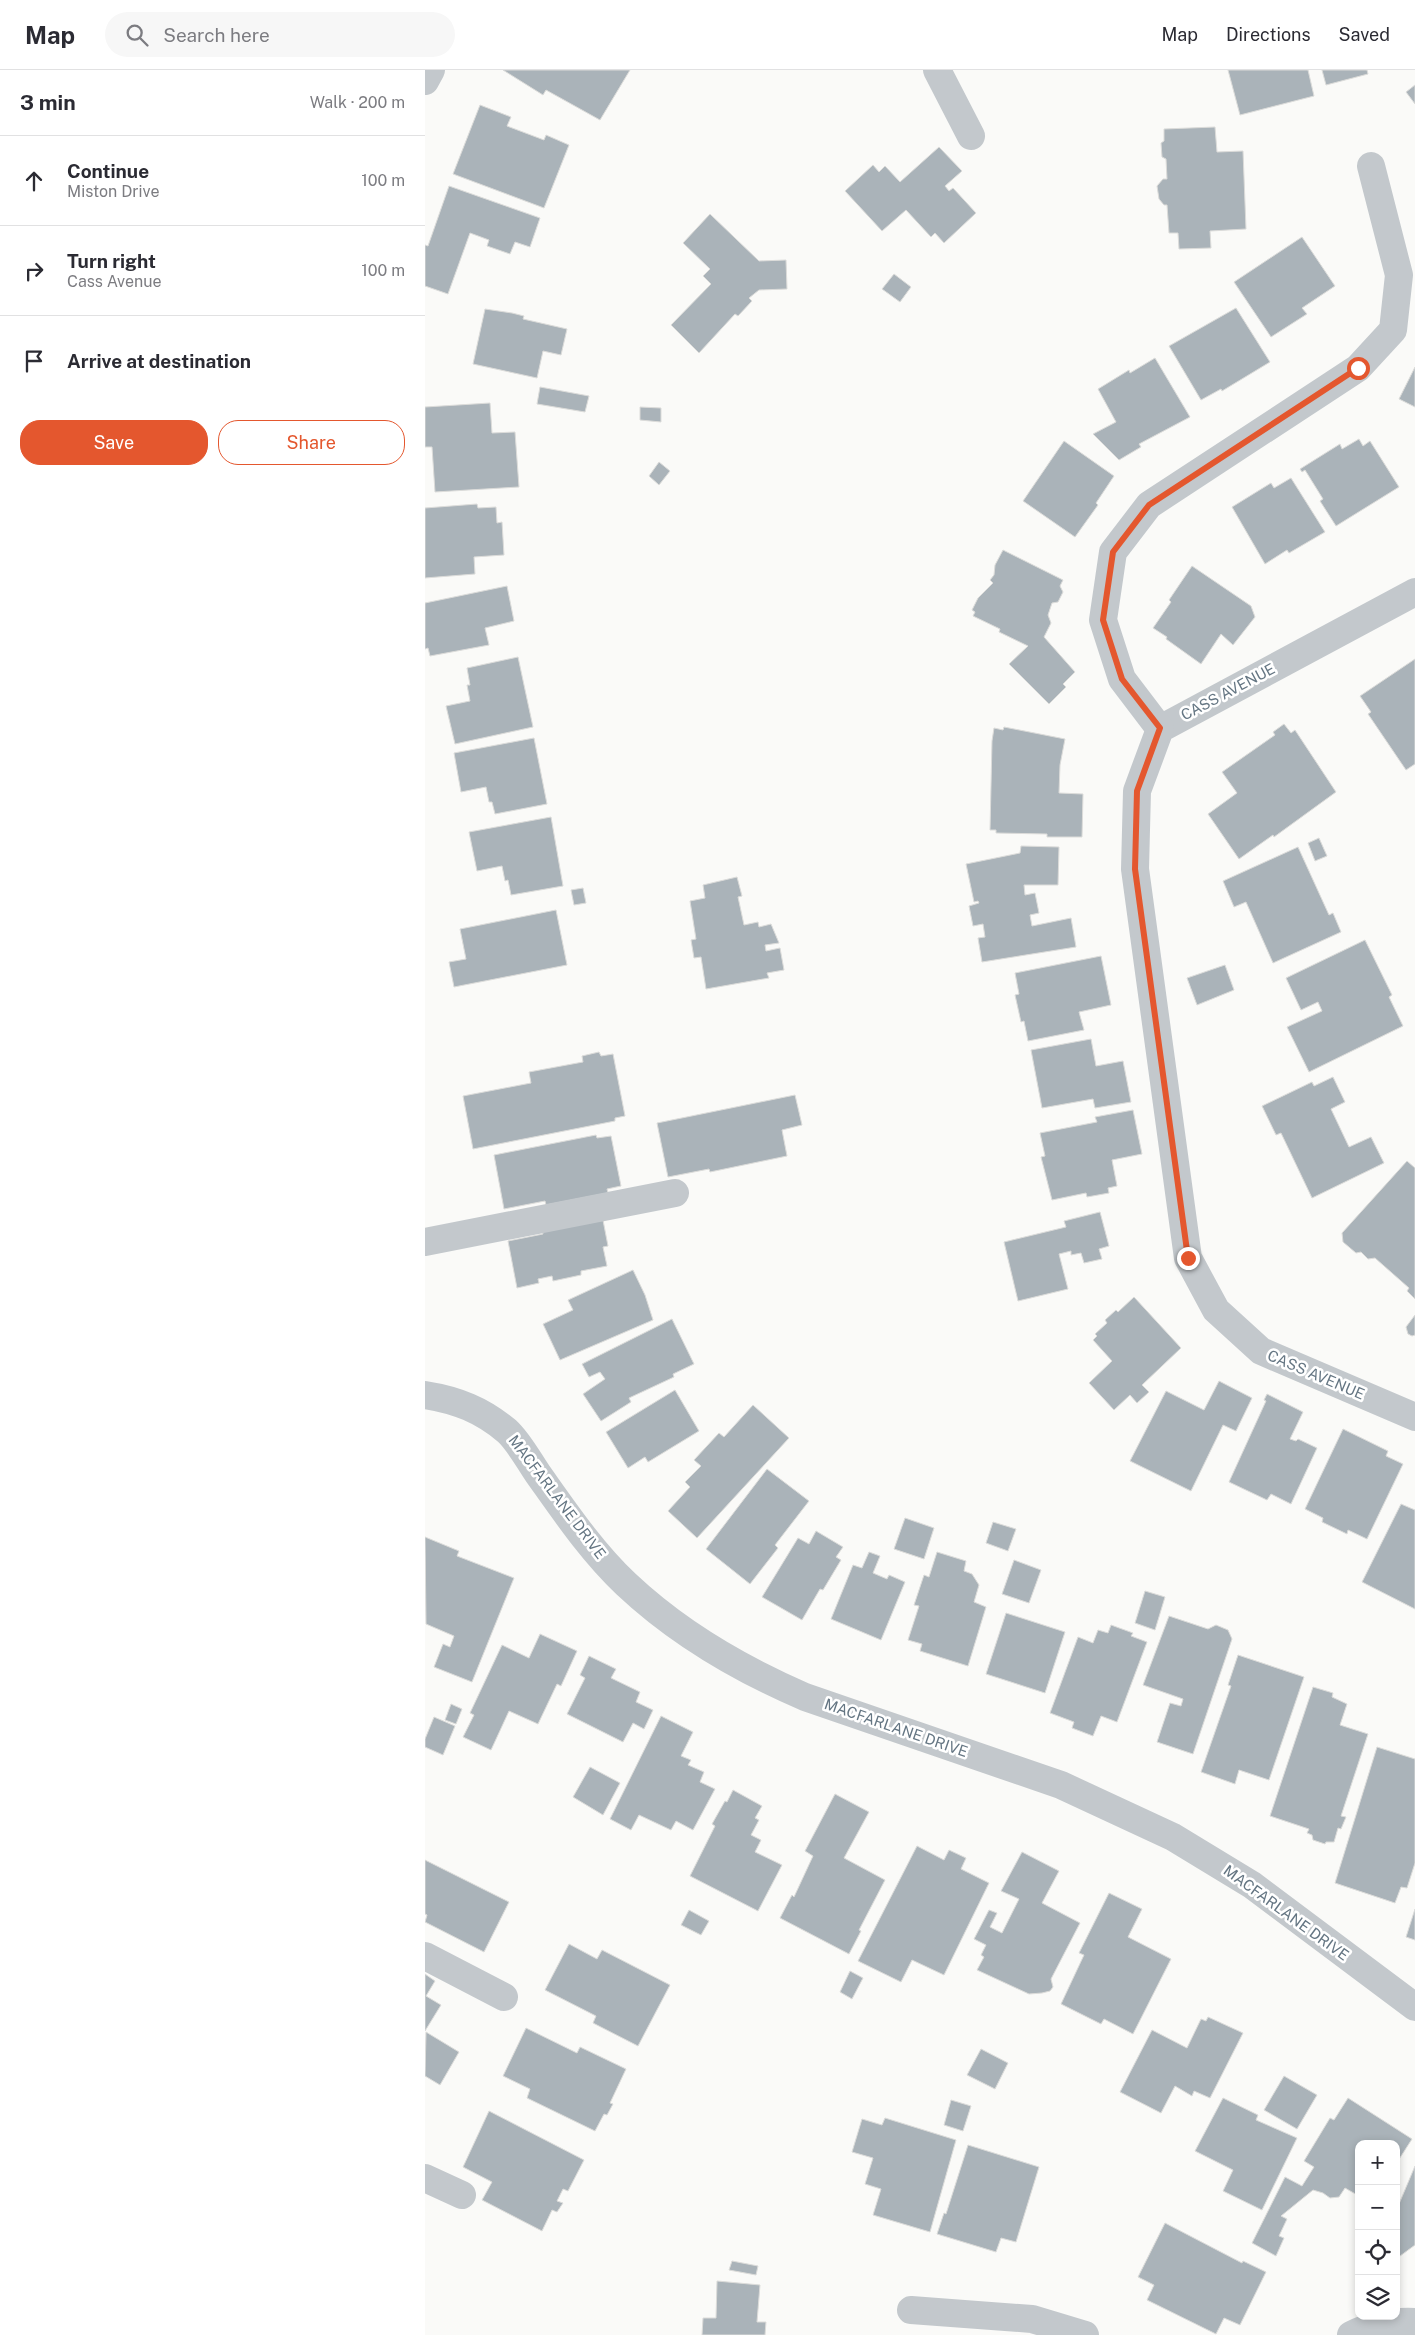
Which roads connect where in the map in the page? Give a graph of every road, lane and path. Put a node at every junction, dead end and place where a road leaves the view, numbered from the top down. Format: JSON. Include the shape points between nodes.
{"nodes":[{"id":1,"x":431,"y":70,"type":"edge"},
{"id":2,"x":937,"y":70,"type":"edge"},
{"id":3,"x":425,"y":81,"type":"edge"},
{"id":4,"x":971,"y":136,"type":"dead end"},
{"id":5,"x":1371,"y":166,"type":"dead end"},
{"id":6,"x":1415,"y":592,"type":"edge"},
{"id":7,"x":1160,"y":728,"type":"junction"},
{"id":8,"x":675,"y":1193,"type":"dead end"},
{"id":9,"x":425,"y":1242,"type":"edge"},
{"id":10,"x":425,"y":1395,"type":"edge"},
{"id":11,"x":1415,"y":1417,"type":"edge"},
{"id":12,"x":425,"y":1956,"type":"edge"},
{"id":13,"x":504,"y":1998,"type":"dead end"},
{"id":14,"x":1415,"y":2007,"type":"edge"},
{"id":15,"x":425,"y":2178,"type":"edge"},
{"id":16,"x":462,"y":2195,"type":"dead end"},
{"id":17,"x":911,"y":2310,"type":"dead end"},
{"id":18,"x":1415,"y":2322,"type":"edge"},
{"id":19,"x":1085,"y":2335,"type":"edge"},
{"id":20,"x":1351,"y":2335,"type":"edge"}],
"edges":[{"from":1,"to":3,"type":"street"},
{"from":2,"to":4,"type":"street"},
{"from":5,"to":7,"type":"street","via":[[1399,275],[1393,330],[1358,368],[1149,505],[1113,552],[1103,620],[1122,679]]},
{"from":6,"to":7,"type":"street","name":"CASS AVENUE"},
{"from":7,"to":11,"type":"street","name":"CASS AVENUE","via":[[1137,791],[1135,869],[1188,1258],[1215,1310],[1261,1351]]},
{"from":8,"to":9,"type":"street"},
{"from":10,"to":14,"type":"street","name":"MACFARLANE DRIVE","via":[[467,1404],[508,1432],[579,1533],[625,1583],[669,1622],[719,1653],[805,1697],[1061,1785],[1173,1837],[1251,1885]]},
{"from":12,"to":13,"type":"street"},
{"from":15,"to":16,"type":"street"},
{"from":17,"to":19,"type":"street","via":[[1032,2319]]},
{"from":18,"to":20,"type":"street","via":[[1366,2328]]}]}
